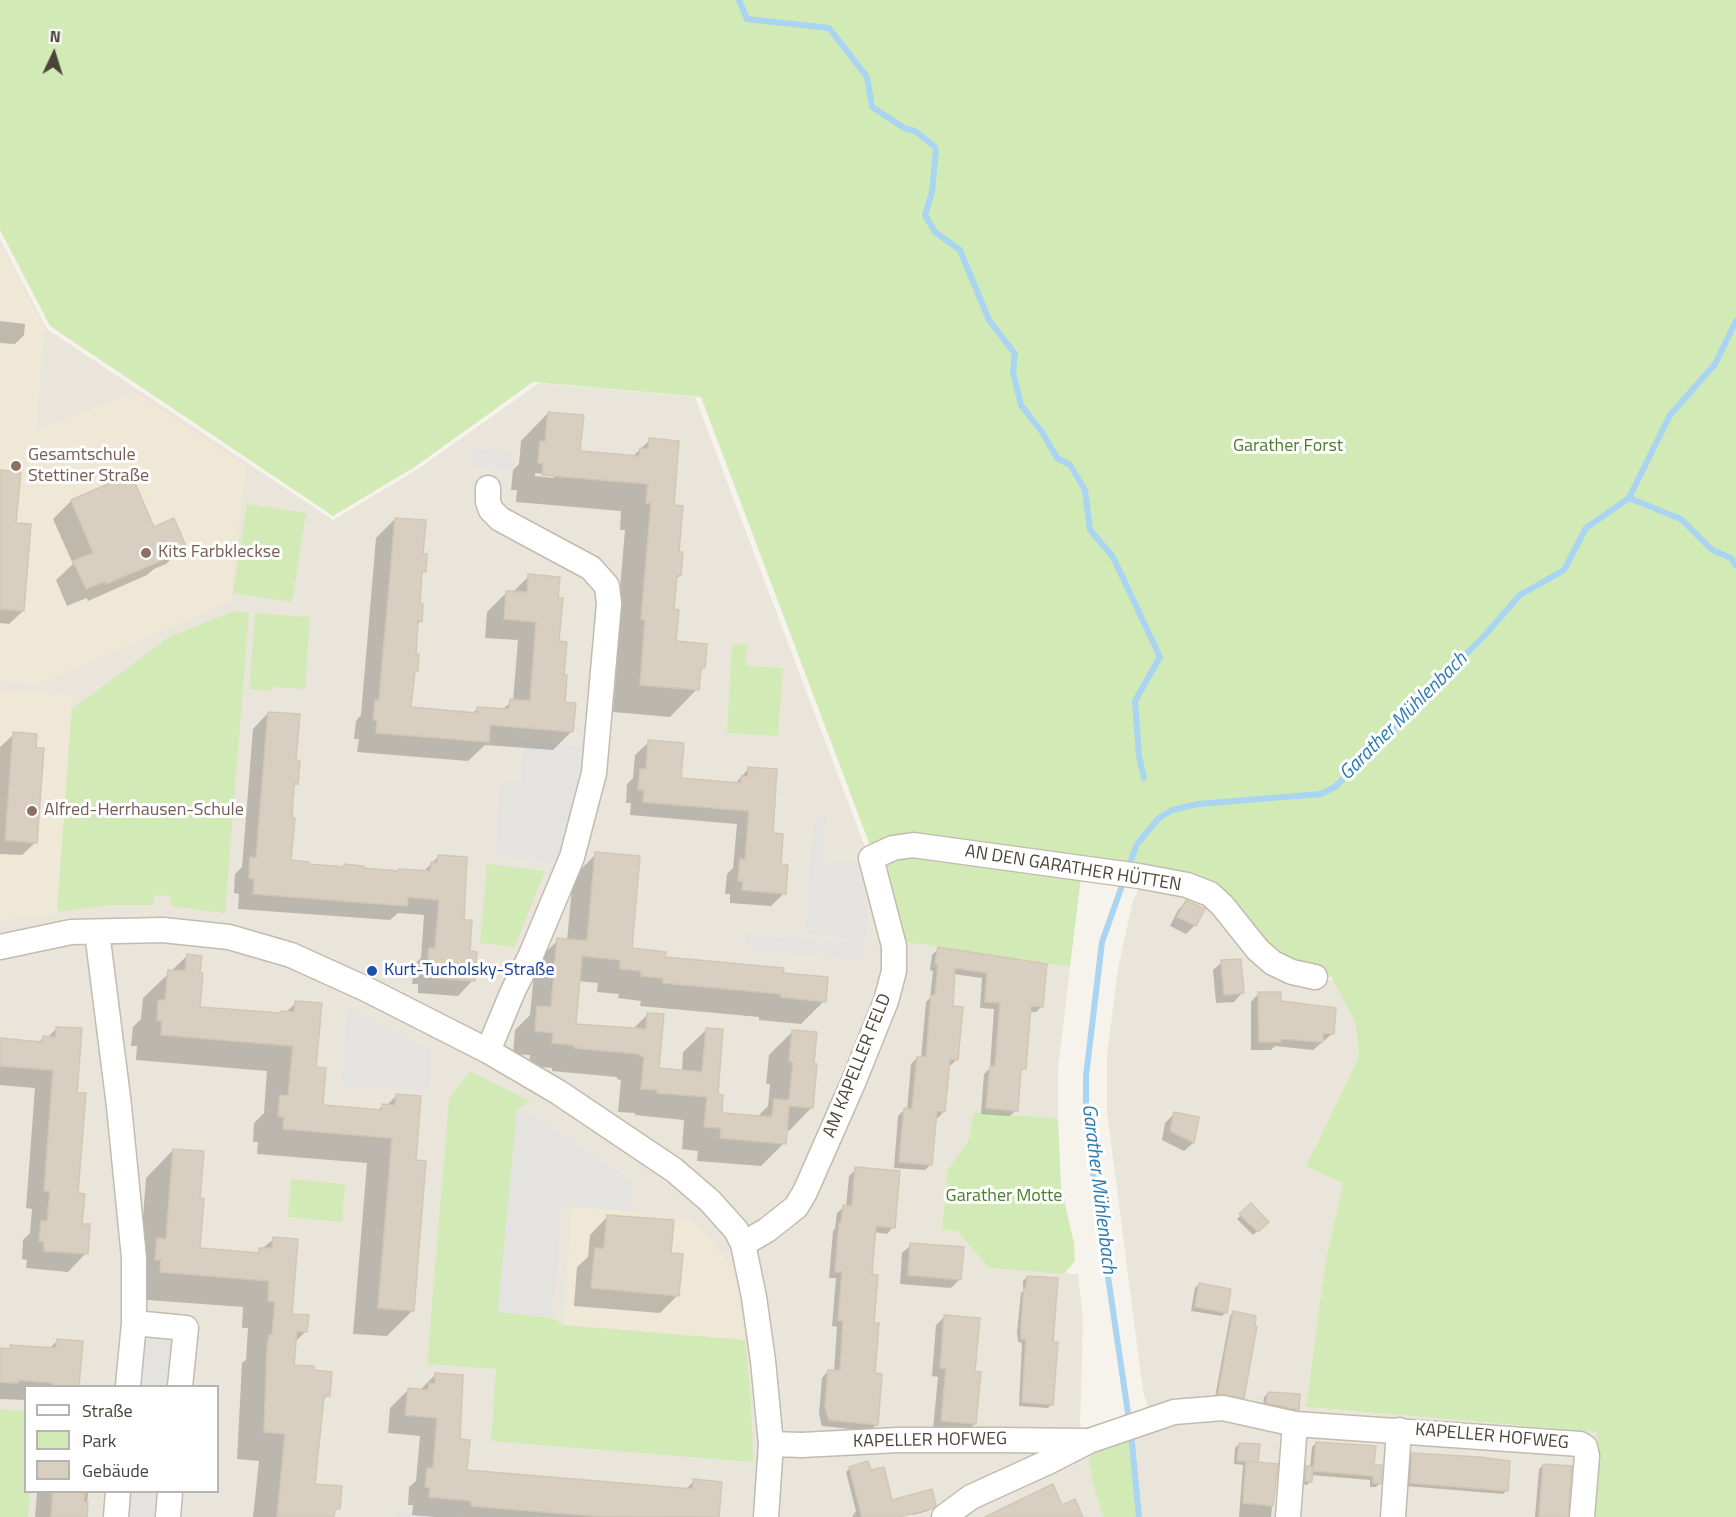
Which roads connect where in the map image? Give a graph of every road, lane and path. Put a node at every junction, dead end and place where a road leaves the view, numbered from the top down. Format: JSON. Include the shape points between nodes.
{"nodes":[{"id":1,"x":488,"y":488,"type":"dead end"},
{"id":2,"x":871,"y":858,"type":"joint"},
{"id":3,"x":98,"y":932,"type":"junction"},
{"id":4,"x":0,"y":947,"type":"edge"},
{"id":5,"x":1315,"y":977,"type":"dead end"},
{"id":6,"x":488,"y":1051,"type":"junction"},
{"id":7,"x":743,"y":1244,"type":"junction"},
{"id":8,"x":134,"y":1323,"type":"junction"},
{"id":9,"x":128,"y":1385,"type":"edge"},
{"id":10,"x":180,"y":1385,"type":"edge"},
{"id":11,"x":1295,"y":1424,"type":"junction"},
{"id":12,"x":1399,"y":1430,"type":"junction"},
{"id":13,"x":1089,"y":1441,"type":"junction"},
{"id":14,"x":771,"y":1444,"type":"junction"},
{"id":15,"x":118,"y":1493,"type":"edge"},
{"id":16,"x":170,"y":1493,"type":"edge"},
{"id":17,"x":116,"y":1517,"type":"edge"},
{"id":18,"x":168,"y":1517,"type":"edge"},
{"id":19,"x":766,"y":1517,"type":"edge"},
{"id":20,"x":944,"y":1517,"type":"edge"},
{"id":21,"x":1288,"y":1517,"type":"edge"},
{"id":22,"x":1393,"y":1517,"type":"edge"},
{"id":23,"x":1582,"y":1517,"type":"edge"}],
"edges":[{"from":1,"to":6,"type":"street","via":[[491,510],[500,519],[591,568],[607,586],[609,604],[594,773],[572,857]]},
{"from":2,"to":5,"type":"street","name":"AN DEN GARATHER HÜTTEN","via":[[893,848],[914,845],[1187,885],[1210,894],[1273,963]]},
{"from":2,"to":7,"type":"street","name":"AM KAPELLER FELD","via":[[894,946],[894,971],[886,1001],[796,1208]]},
{"from":3,"to":4,"type":"street","via":[[71,932]]},
{"from":3,"to":6,"type":"street","via":[[209,933],[291,955]]},
{"from":3,"to":8,"type":"street","via":[[134,1258]]},
{"from":6,"to":7,"type":"street","via":[[558,1092],[674,1170],[710,1201]]},
{"from":7,"to":14,"type":"street","via":[[763,1361]]},
{"from":8,"to":9,"type":"street"},
{"from":8,"to":10,"type":"street","via":[[186,1328]]},
{"from":11,"to":12,"type":"street","name":"KAPELLER HOFWEG"},
{"from":11,"to":13,"type":"street","name":"KAPELLER HOFWEG","via":[[1223,1408],[1174,1412]]},
{"from":11,"to":21,"type":"street"},
{"from":12,"to":22,"type":"street","name":"KAPELLER HOFWEG"},
{"from":12,"to":23,"type":"street","name":"KAPELLER HOFWEG","via":[[1580,1444],[1587,1456]]},
{"from":13,"to":14,"type":"street","name":"KAPELLER HOFWEG"},
{"from":13,"to":20,"type":"street","name":"KAPELLER HOFWEG","via":[[970,1497]]},
{"from":14,"to":19,"type":"street"},
{"from":15,"to":17,"type":"street"},
{"from":16,"to":18,"type":"street"}]}
